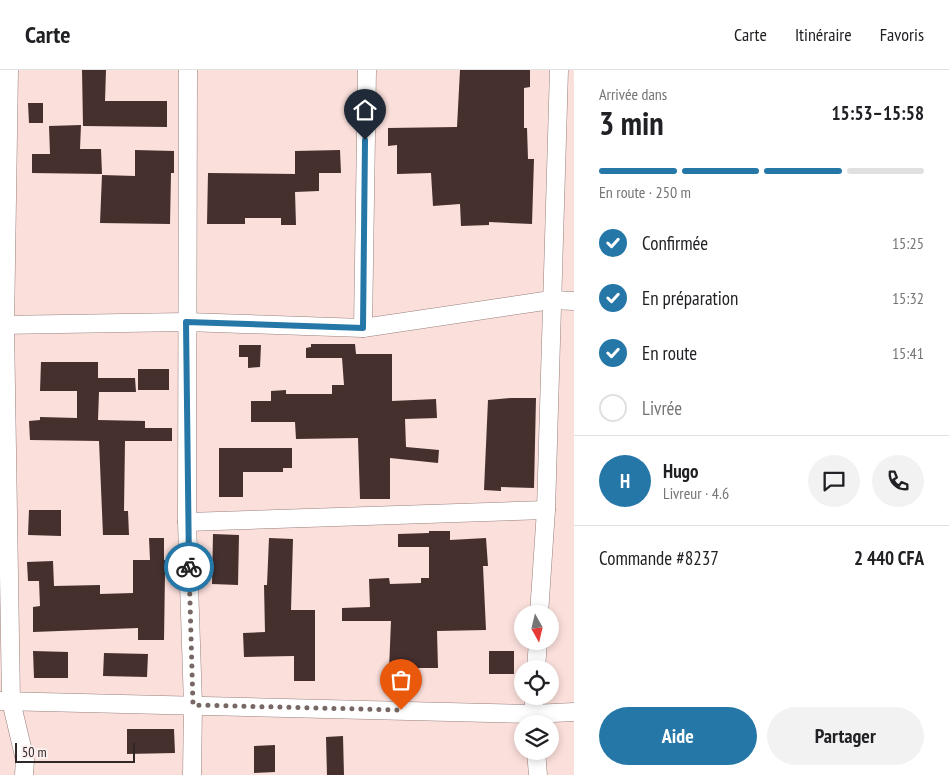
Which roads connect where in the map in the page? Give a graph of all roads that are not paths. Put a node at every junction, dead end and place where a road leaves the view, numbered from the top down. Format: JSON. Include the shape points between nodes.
{"nodes":[{"id":1,"x":9,"y":70,"type":"edge"},
{"id":2,"x":188,"y":70,"type":"edge"},
{"id":3,"x":367,"y":70,"type":"edge"},
{"id":4,"x":558,"y":70,"type":"edge"},
{"id":5,"x":551,"y":300,"type":"junction"},
{"id":6,"x":574,"y":302,"type":"edge"},
{"id":7,"x":186,"y":322,"type":"junction"},
{"id":8,"x":2,"y":325,"type":"edge"},
{"id":9,"x":363,"y":328,"type":"junction"},
{"id":10,"x":546,"y":510,"type":"junction"},
{"id":11,"x":187,"y":522,"type":"junction"},
{"id":12,"x":540,"y":605,"type":"edge"},
{"id":13,"x":6,"y":701,"type":"edge"},
{"id":14,"x":193,"y":705,"type":"junction"},
{"id":15,"x":574,"y":712,"type":"edge"},
{"id":16,"x":557,"y":715,"type":"edge"},
{"id":17,"x":514,"y":718,"type":"edge"},
{"id":18,"x":537,"y":760,"type":"edge"},
{"id":19,"x":24,"y":775,"type":"edge"},
{"id":20,"x":192,"y":775,"type":"edge"},
{"id":21,"x":538,"y":775,"type":"edge"}],
"edges":[{"from":1,"to":8,"type":"street"},
{"from":2,"to":7,"type":"street"},
{"from":3,"to":9,"type":"street"},
{"from":4,"to":5,"type":"street"},
{"from":5,"to":6,"type":"street"},
{"from":5,"to":9,"type":"street"},
{"from":5,"to":10,"type":"street"},
{"from":7,"to":8,"type":"street"},
{"from":7,"to":9,"type":"street"},
{"from":7,"to":11,"type":"street"},
{"from":8,"to":13,"type":"street"},
{"from":10,"to":11,"type":"street"},
{"from":10,"to":12,"type":"street"},
{"from":11,"to":14,"type":"street"},
{"from":13,"to":14,"type":"street"},
{"from":13,"to":19,"type":"street","via":[[25,760]]},
{"from":14,"to":17,"type":"street"},
{"from":14,"to":20,"type":"street"},
{"from":15,"to":16,"type":"street"},
{"from":18,"to":21,"type":"street"}]}
